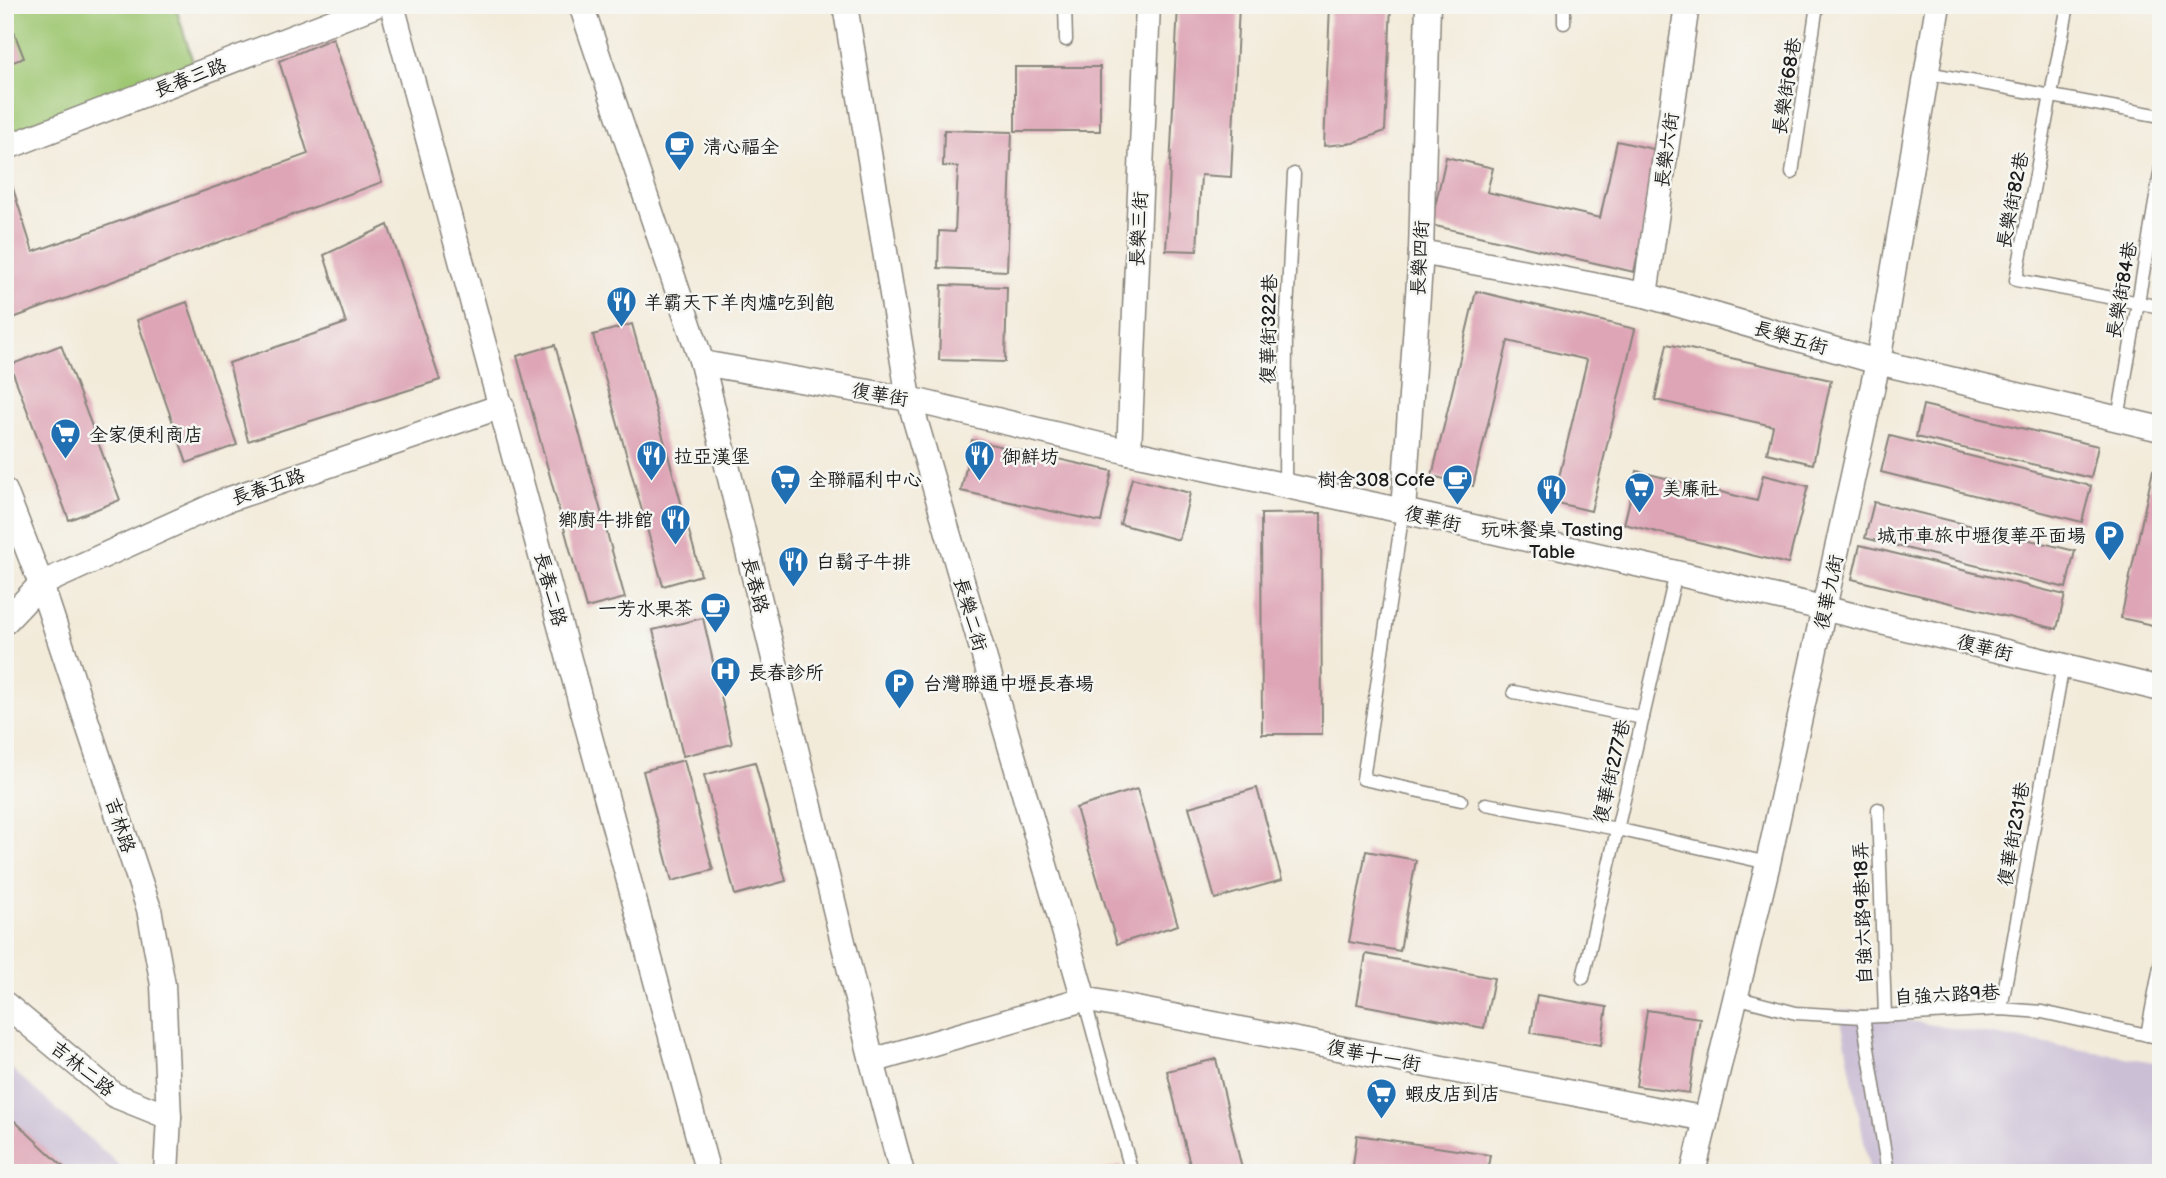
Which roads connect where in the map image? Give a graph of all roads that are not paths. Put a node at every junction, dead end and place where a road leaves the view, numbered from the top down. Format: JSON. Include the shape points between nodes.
{"nodes":[{"id":1,"x":376,"y":5,"type":"edge"},
{"id":2,"x":392,"y":5,"type":"edge"},
{"id":3,"x":581,"y":5,"type":"edge"},
{"id":4,"x":845,"y":5,"type":"edge"},
{"id":5,"x":1065,"y":5,"type":"edge"},
{"id":6,"x":1148,"y":5,"type":"edge"},
{"id":7,"x":1428,"y":5,"type":"edge"},
{"id":8,"x":1564,"y":5,"type":"edge"},
{"id":9,"x":1687,"y":5,"type":"edge"},
{"id":10,"x":1817,"y":5,"type":"edge"},
{"id":11,"x":1938,"y":5,"type":"edge"},
{"id":12,"x":2068,"y":5,"type":"edge"},
{"id":13,"x":1564,"y":23,"type":"dead end"},
{"id":14,"x":1066,"y":40,"type":"dead end"},
{"id":15,"x":1927,"y":73,"type":"junction"},
{"id":16,"x":2051,"y":96,"type":"junction"},
{"id":17,"x":2161,"y":116,"type":"edge"},
{"id":18,"x":5,"y":148,"type":"edge"},
{"id":19,"x":2161,"y":168,"type":"edge"},
{"id":20,"x":1792,"y":173,"type":"dead end"},
{"id":21,"x":1294,"y":174,"type":"dead end"},
{"id":22,"x":2158,"y":197,"type":"edge"},
{"id":23,"x":1421,"y":252,"type":"junction"},
{"id":24,"x":1644,"y":295,"type":"junction"},
{"id":25,"x":2138,"y":303,"type":"junction"},
{"id":26,"x":2161,"y":307,"type":"edge"},
{"id":27,"x":1878,"y":362,"type":"junction"},
{"id":28,"x":702,"y":363,"type":"junction"},
{"id":29,"x":909,"y":399,"type":"junction"},
{"id":30,"x":502,"y":406,"type":"junction"},
{"id":31,"x":2118,"y":418,"type":"junction"},
{"id":32,"x":2161,"y":429,"type":"edge"},
{"id":33,"x":1129,"y":452,"type":"junction"},
{"id":34,"x":1285,"y":486,"type":"junction"},
{"id":35,"x":5,"y":491,"type":"edge"},
{"id":36,"x":1403,"y":511,"type":"junction"},
{"id":37,"x":1676,"y":573,"type":"junction"},
{"id":38,"x":41,"y":584,"type":"junction"},
{"id":39,"x":1825,"y":608,"type":"junction"},
{"id":40,"x":5,"y":622,"type":"edge"},
{"id":41,"x":2063,"y":665,"type":"junction"},
{"id":42,"x":2161,"y":689,"type":"edge"},
{"id":43,"x":1514,"y":692,"type":"dead end"},
{"id":44,"x":1643,"y":718,"type":"junction"},
{"id":45,"x":1461,"y":800,"type":"dead end"},
{"id":46,"x":1486,"y":804,"type":"dead end"},
{"id":47,"x":1878,"y":809,"type":"dead end"},
{"id":48,"x":1617,"y":829,"type":"junction"},
{"id":49,"x":1768,"y":863,"type":"junction"},
{"id":50,"x":2161,"y":961,"type":"edge"},
{"id":51,"x":1583,"y":978,"type":"dead end"},
{"id":52,"x":1735,"y":997,"type":"junction"},
{"id":53,"x":1084,"y":999,"type":"junction"},
{"id":54,"x":5,"y":1004,"type":"edge"},
{"id":55,"x":2001,"y":1009,"type":"junction"},
{"id":56,"x":1885,"y":1016,"type":"junction"},
{"id":57,"x":1863,"y":1017,"type":"junction"},
{"id":58,"x":2147,"y":1035,"type":"junction"},
{"id":59,"x":2161,"y":1038,"type":"edge"},
{"id":60,"x":872,"y":1061,"type":"junction"},
{"id":61,"x":169,"y":1117,"type":"junction"},
{"id":62,"x":1706,"y":1119,"type":"junction"},
{"id":63,"x":166,"y":1173,"type":"edge"},
{"id":64,"x":708,"y":1173,"type":"edge"},
{"id":65,"x":902,"y":1173,"type":"edge"},
{"id":66,"x":1132,"y":1173,"type":"edge"},
{"id":67,"x":1693,"y":1173,"type":"edge"},
{"id":68,"x":1888,"y":1173,"type":"edge"}],
"edges":[{"from":1,"to":18,"type":"street","name":"長春三路"},
{"from":2,"to":30,"type":"street","name":"長春二路"},
{"from":3,"to":28,"type":"street","name":"長春路"},
{"from":4,"to":29,"type":"street","name":"長樂二街"},
{"from":5,"to":14,"type":"lane"},
{"from":6,"to":33,"type":"street","name":"長樂三街"},
{"from":7,"to":23,"type":"street","name":"長樂四街"},
{"from":8,"to":13,"type":"lane"},
{"from":9,"to":24,"type":"street","name":"長樂六街"},
{"from":10,"to":20,"type":"lane","name":"長樂街68巷"},
{"from":11,"to":15,"type":"street","name":"復華九街"},
{"from":12,"to":16,"type":"lane","name":"長樂街82巷"},
{"from":15,"to":16,"type":"lane"},
{"from":15,"to":27,"type":"street","name":"復華九街"},
{"from":16,"to":17,"type":"lane"},
{"from":16,"to":25,"type":"lane","name":"長樂街82巷","via":[[2016,279]]},
{"from":19,"to":22,"type":"lane","name":"長樂街84巷"},
{"from":21,"to":34,"type":"lane","name":"復華街322巷"},
{"from":22,"to":25,"type":"lane","name":"長樂街84巷"},
{"from":23,"to":24,"type":"street","name":"長樂五街"},
{"from":23,"to":36,"type":"street","name":"長樂四街"},
{"from":24,"to":27,"type":"street","name":"長樂五街"},
{"from":25,"to":26,"type":"lane"},
{"from":25,"to":31,"type":"lane","name":"長樂街84巷"},
{"from":27,"to":31,"type":"street","name":"長樂五街"},
{"from":27,"to":39,"type":"street","name":"復華九街"},
{"from":28,"to":29,"type":"street","name":"復華街"},
{"from":28,"to":60,"type":"street","name":"長春路"},
{"from":29,"to":33,"type":"street","name":"復華街"},
{"from":29,"to":53,"type":"street","name":"長樂二街"},
{"from":30,"to":38,"type":"street","name":"長春五路","via":[[224,501]]},
{"from":30,"to":64,"type":"street","name":"長春二路"},
{"from":31,"to":32,"type":"street","name":"長樂五街"},
{"from":33,"to":34,"type":"street","name":"復華街"},
{"from":34,"to":36,"type":"street","name":"復華街"},
{"from":35,"to":38,"type":"street","name":"吉林路"},
{"from":36,"to":37,"type":"street","name":"復華街"},
{"from":36,"to":45,"type":"lane","via":[[1363,779]]},
{"from":37,"to":39,"type":"street","name":"復華街"},
{"from":37,"to":44,"type":"lane","name":"復華街277巷"},
{"from":38,"to":40,"type":"street"},
{"from":38,"to":61,"type":"street","name":"吉林路","via":[[149,909],[163,985]]},
{"from":39,"to":41,"type":"street","name":"復華街"},
{"from":39,"to":49,"type":"street","name":"復華九街"},
{"from":41,"to":42,"type":"street","name":"復華街"},
{"from":41,"to":55,"type":"lane","name":"復華街231巷"},
{"from":43,"to":44,"type":"lane"},
{"from":44,"to":48,"type":"lane","name":"復華街277巷"},
{"from":46,"to":48,"type":"lane"},
{"from":47,"to":56,"type":"lane","name":"自強六路9巷18弄"},
{"from":48,"to":49,"type":"lane"},
{"from":48,"to":51,"type":"lane","name":"復華街277巷"},
{"from":49,"to":52,"type":"street","name":"復華九街"},
{"from":50,"to":58,"type":"lane"},
{"from":52,"to":57,"type":"lane","name":"自強六路9巷","via":[[1796,1013]]},
{"from":52,"to":62,"type":"street","name":"復華九街"},
{"from":53,"to":60,"type":"street"},
{"from":53,"to":62,"type":"street","name":"復華十一街"},
{"from":53,"to":66,"type":"lane"},
{"from":54,"to":61,"type":"street","name":"吉林二路","via":[[114,1095]]},
{"from":55,"to":56,"type":"lane","name":"自強六路9巷"},
{"from":55,"to":58,"type":"lane","name":"自強六路9巷","via":[[2042,1012]]},
{"from":56,"to":57,"type":"lane","name":"自強六路9巷"},
{"from":57,"to":68,"type":"lane"},
{"from":58,"to":59,"type":"lane","name":"自強六路9巷"},
{"from":60,"to":65,"type":"street","name":"長春路"},
{"from":61,"to":63,"type":"street","name":"吉林路"},
{"from":62,"to":67,"type":"street","name":"復華九街"}]}
